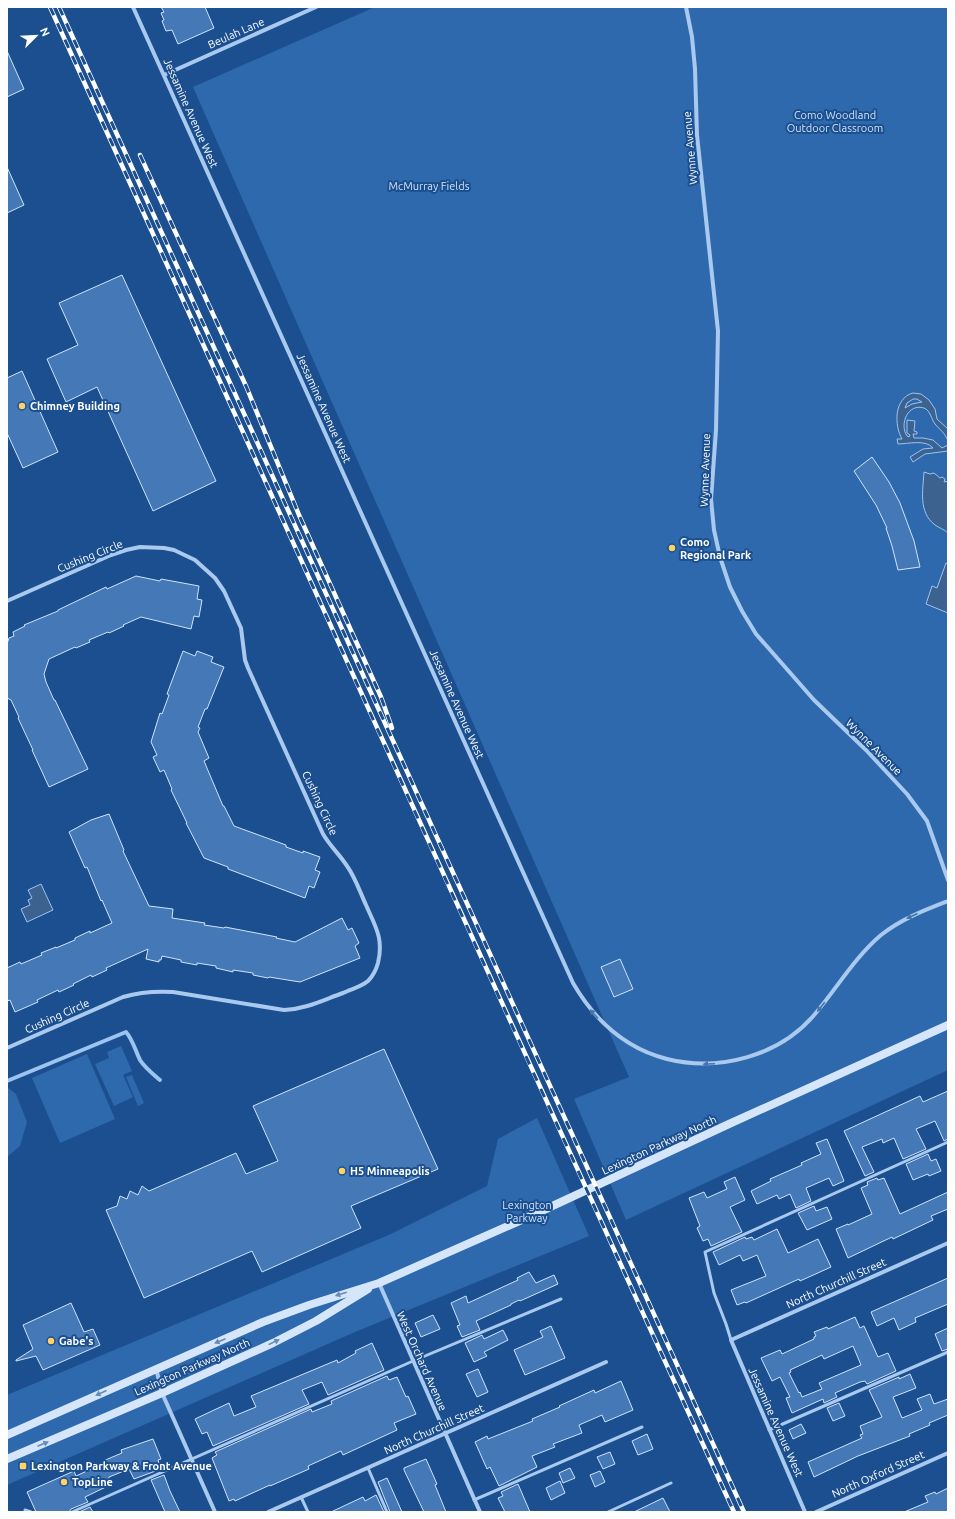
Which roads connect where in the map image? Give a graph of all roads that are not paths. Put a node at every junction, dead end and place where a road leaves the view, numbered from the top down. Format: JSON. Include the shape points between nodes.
{"nodes":[{"id":1,"x":133,"y":7,"type":"edge"},
{"id":2,"x":316,"y":7,"type":"edge"},
{"id":3,"x":686,"y":7,"type":"edge"},
{"id":4,"x":164,"y":75,"type":"junction"},
{"id":5,"x":7,"y":601,"type":"edge"},
{"id":6,"x":948,"y":880,"type":"edge"},
{"id":7,"x":948,"y":901,"type":"edge"},
{"id":8,"x":948,"y":1025,"type":"edge"},
{"id":9,"x":7,"y":1048,"type":"edge"},
{"id":10,"x":948,"y":1142,"type":"edge"},
{"id":11,"x":948,"y":1244,"type":"edge"},
{"id":12,"x":379,"y":1282,"type":"junction"},
{"id":13,"x":561,"y":1299,"type":"dead end"},
{"id":14,"x":731,"y":1340,"type":"junction"},
{"id":15,"x":948,"y":1352,"type":"edge"},
{"id":16,"x":413,"y":1361,"type":"junction"},
{"id":17,"x":606,"y":1362,"type":"dead end"},
{"id":18,"x":156,"y":1368,"type":"junction"},
{"id":19,"x":162,"y":1393,"type":"junction"},
{"id":20,"x":642,"y":1427,"type":"dead end"},
{"id":21,"x":769,"y":1430,"type":"junction"},
{"id":22,"x":445,"y":1433,"type":"junction"},
{"id":23,"x":7,"y":1435,"type":"edge"},
{"id":24,"x":948,"y":1453,"type":"edge"},
{"id":25,"x":191,"y":1458,"type":"junction"},
{"id":26,"x":7,"y":1459,"type":"edge"},
{"id":27,"x":368,"y":1468,"type":"junction"},
{"id":28,"x":671,"y":1483,"type":"dead end"},
{"id":29,"x":301,"y":1497,"type":"junction"},
{"id":30,"x":474,"y":1500,"type":"junction"},
{"id":31,"x":25,"y":1510,"type":"dead end"},
{"id":32,"x":31,"y":1512,"type":"edge"},
{"id":33,"x":72,"y":1512,"type":"edge"},
{"id":34,"x":215,"y":1512,"type":"edge"},
{"id":35,"x":268,"y":1512,"type":"edge"},
{"id":36,"x":308,"y":1512,"type":"edge"},
{"id":37,"x":387,"y":1512,"type":"edge"},
{"id":38,"x":480,"y":1512,"type":"edge"},
{"id":39,"x":608,"y":1512,"type":"edge"},
{"id":40,"x":805,"y":1512,"type":"edge"},
{"id":41,"x":816,"y":1512,"type":"edge"}],
"edges":[{"from":1,"to":4,"type":"street","name":"Jessamine Avenue West"},
{"from":2,"to":4,"type":"street","name":"Beulah Lane"},
{"from":3,"to":6,"type":"street","name":"Wynne Avenue","via":[[692,37],[697,135],[718,330],[716,430],[711,499],[720,557],[730,587],[756,634],[814,700],[907,794],[927,821]]},
{"from":7,"to":4,"type":"street","name":"Jessamine Avenue West","one_way":true,"via":[[903,920],[881,935],[814,1016],[778,1045],[746,1058],[704,1064],[682,1063],[646,1052],[616,1035],[595,1016],[573,983]]},
{"from":5,"to":9,"type":"street","name":"Cushing Circle","via":[[111,555],[140,547],[174,550],[205,568],[224,591],[241,628],[245,660],[258,691],[323,834],[353,876],[381,944],[378,965],[374,975],[367,982],[310,1006],[284,1010],[173,992],[140,992]]},
{"from":8,"to":12,"type":"main road","name":"Lexington Parkway North","via":[[533,1215]]},
{"from":10,"to":14,"type":"lane","via":[[705,1252],[714,1293]]},
{"from":11,"to":14,"type":"street","name":"North Churchill Street"},
{"from":12,"to":16,"type":"street","name":"West Orchard Avenue"},
{"from":12,"to":18,"type":"main road","name":"Lexington Parkway North","one_way":true,"via":[[263,1322]]},
{"from":19,"to":12,"type":"main road","name":"Lexington Parkway North","one_way":true,"via":[[279,1340],[316,1321]]},
{"from":13,"to":16,"type":"lane"},
{"from":14,"to":21,"type":"street","name":"Jessamine Avenue West"},
{"from":15,"to":21,"type":"lane"},
{"from":16,"to":22,"type":"street","name":"West Orchard Avenue"},
{"from":16,"to":25,"type":"lane"},
{"from":17,"to":22,"type":"street","name":"North Churchill Street"},
{"from":18,"to":19,"type":"street"},
{"from":18,"to":23,"type":"main road","name":"Lexington Parkway North","one_way":true},
{"from":19,"to":25,"type":"street"},
{"from":26,"to":19,"type":"main road","name":"Lexington Parkway North","one_way":true},
{"from":20,"to":30,"type":"lane"},
{"from":21,"to":40,"type":"street","name":"Jessamine Avenue West"},
{"from":22,"to":27,"type":"street","name":"North Churchill Street"},
{"from":22,"to":30,"type":"street","name":"West Orchard Avenue"},
{"from":24,"to":41,"type":"street","name":"North Oxford Street"},
{"from":25,"to":33,"type":"lane"},
{"from":25,"to":34,"type":"street"},
{"from":27,"to":29,"type":"street","name":"North Churchill Street"},
{"from":27,"to":37,"type":"lane"},
{"from":28,"to":39,"type":"lane"},
{"from":29,"to":35,"type":"street","name":"North Churchill Street"},
{"from":29,"to":36,"type":"lane"},
{"from":30,"to":38,"type":"street","name":"West Orchard Avenue"},
{"from":31,"to":32,"type":"lane"}]}
